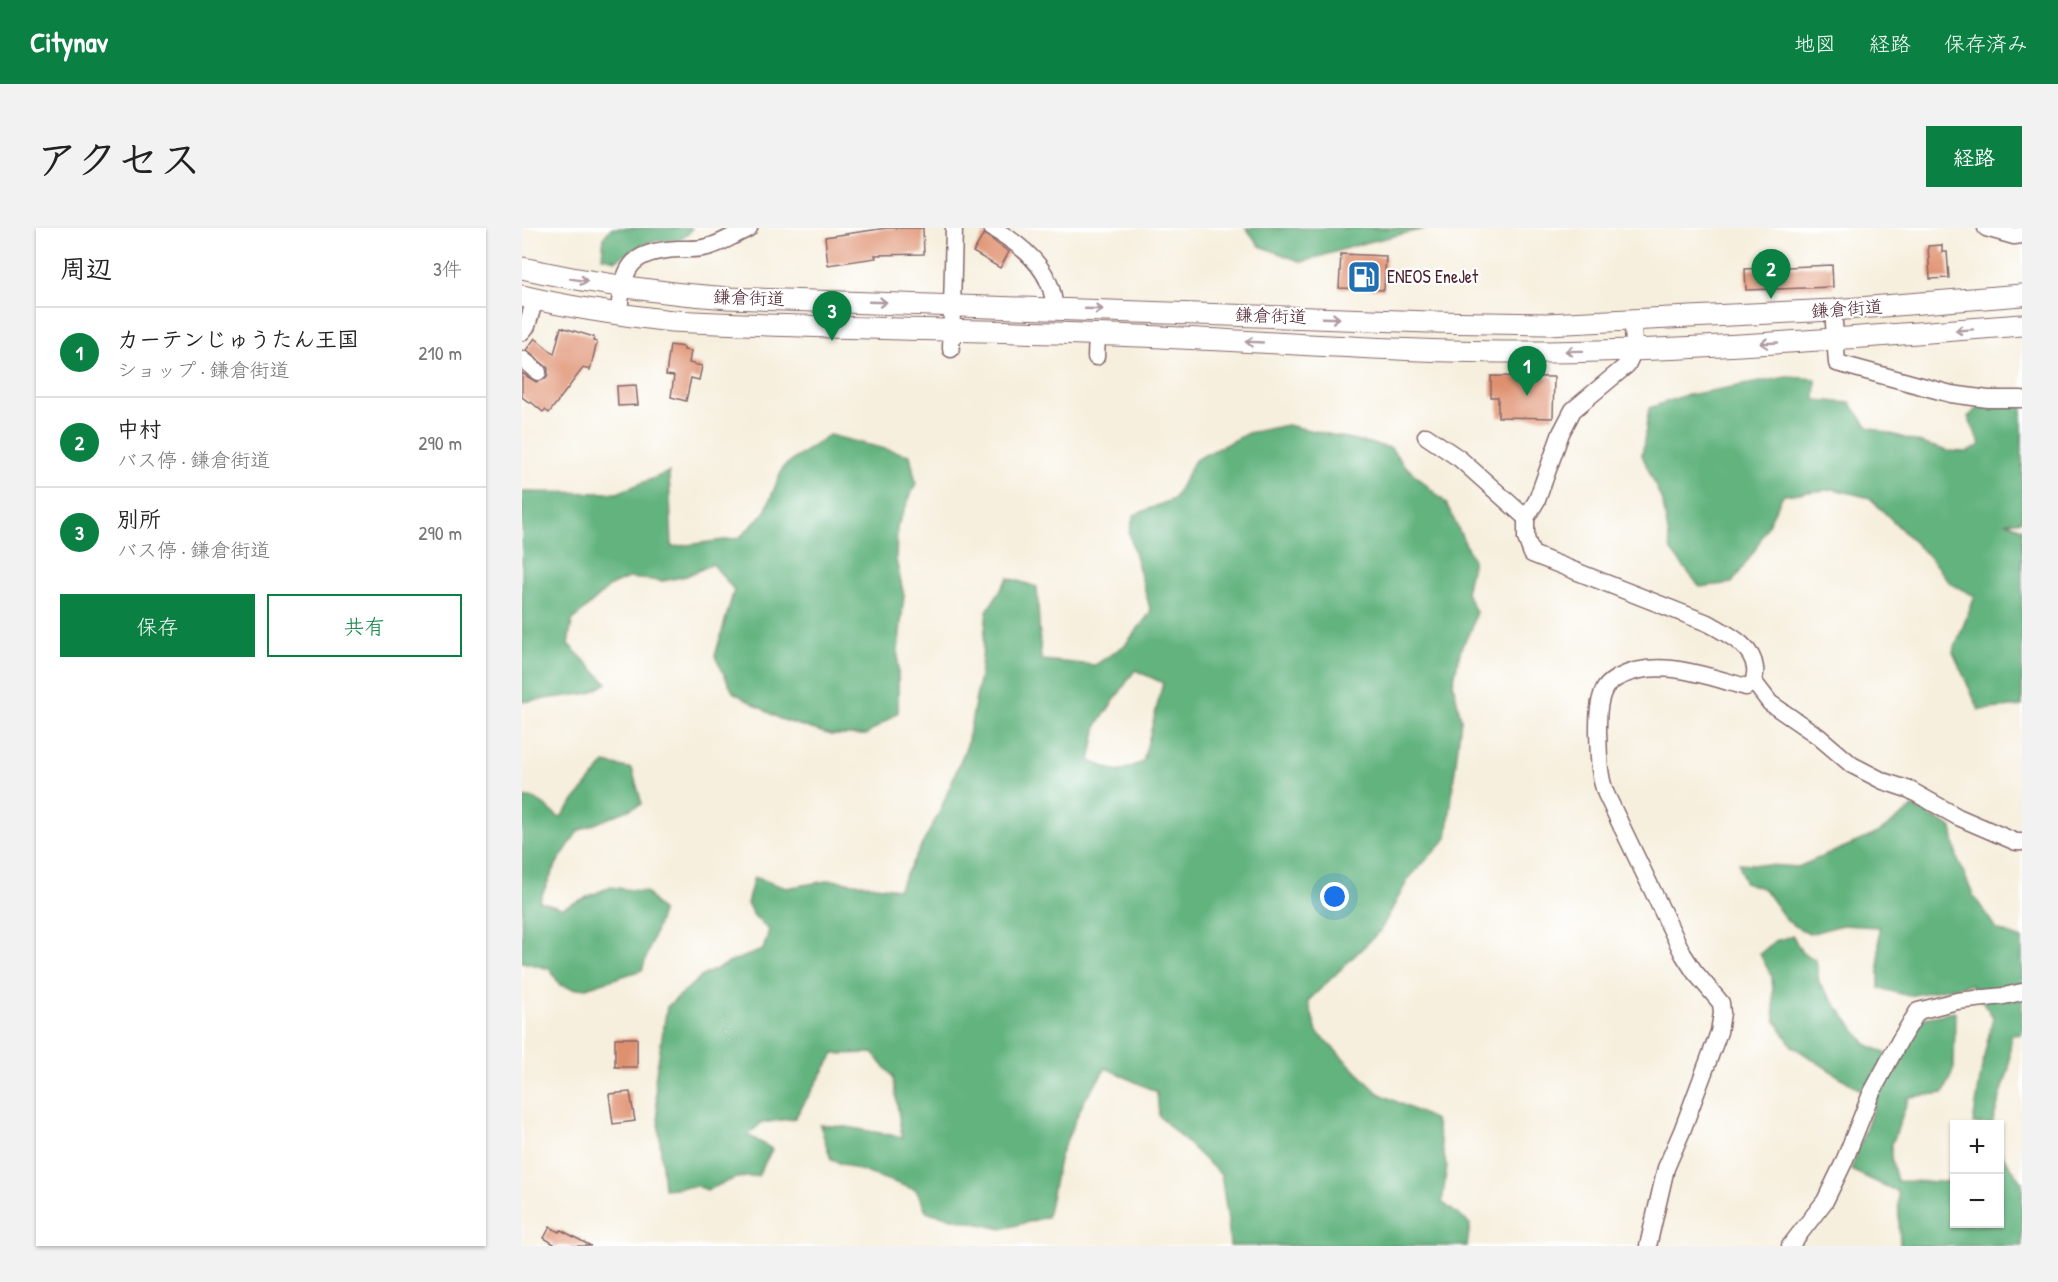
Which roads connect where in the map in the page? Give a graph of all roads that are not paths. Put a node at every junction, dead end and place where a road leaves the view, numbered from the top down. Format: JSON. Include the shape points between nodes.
{"nodes":[{"id":1,"x":749,"y":228,"type":"edge"},
{"id":2,"x":954,"y":228,"type":"edge"},
{"id":3,"x":992,"y":228,"type":"edge"},
{"id":4,"x":1986,"y":228,"type":"edge"},
{"id":5,"x":2022,"y":235,"type":"edge"},
{"id":6,"x":522,"y":268,"type":"edge"},
{"id":7,"x":622,"y":287,"type":"junction"},
{"id":8,"x":2022,"y":295,"type":"edge"},
{"id":9,"x":528,"y":298,"type":"edge"},
{"id":10,"x":952,"y":304,"type":"junction"},
{"id":11,"x":1054,"y":308,"type":"junction"},
{"id":12,"x":1833,"y":310,"type":"junction"},
{"id":13,"x":618,"y":315,"type":"junction"},
{"id":14,"x":1633,"y":321,"type":"junction"},
{"id":15,"x":2022,"y":326,"type":"edge"},
{"id":16,"x":522,"y":332,"type":"edge"},
{"id":17,"x":1097,"y":335,"type":"junction"},
{"id":18,"x":1835,"y":339,"type":"junction"},
{"id":19,"x":951,"y":340,"type":"junction"},
{"id":20,"x":1634,"y":350,"type":"junction"},
{"id":21,"x":1096,"y":357,"type":"dead end"},
{"id":22,"x":522,"y":359,"type":"edge"},
{"id":23,"x":538,"y":372,"type":"dead end"},
{"id":24,"x":2022,"y":399,"type":"edge"},
{"id":25,"x":1426,"y":436,"type":"dead end"},
{"id":26,"x":1526,"y":518,"type":"junction"},
{"id":27,"x":1754,"y":682,"type":"junction"},
{"id":28,"x":2022,"y":842,"type":"edge"},
{"id":29,"x":2022,"y":992,"type":"edge"},
{"id":30,"x":1647,"y":1246,"type":"edge"},
{"id":31,"x":1790,"y":1246,"type":"edge"}],
"edges":[{"from":1,"to":7,"type":"street","via":[[710,247],[660,250],[642,257],[627,270]]},
{"from":2,"to":10,"type":"street"},
{"from":3,"to":11,"type":"street","via":[[1035,260],[1052,291]]},
{"from":4,"to":5,"type":"street"},
{"from":6,"to":7,"type":"main road","name":"鎌倉街道","one_way":true},
{"from":7,"to":10,"type":"main road","name":"鎌倉街道","one_way":true,"via":[[728,298]]},
{"from":7,"to":13,"type":"street"},
{"from":8,"to":12,"type":"main road","name":"鎌倉街道"},
{"from":9,"to":13,"type":"main road","name":"鎌倉街道"},
{"from":9,"to":16,"type":"street","via":[[527,326]]},
{"from":10,"to":11,"type":"main road","name":"鎌倉街道"},
{"from":10,"to":19,"type":"street"},
{"from":11,"to":14,"type":"main road","name":"鎌倉街道","one_way":true,"via":[[1429,322]]},
{"from":12,"to":14,"type":"main road","name":"鎌倉街道"},
{"from":12,"to":18,"type":"street"},
{"from":13,"to":19,"type":"main road","name":"鎌倉街道"},
{"from":14,"to":20,"type":"street"},
{"from":15,"to":18,"type":"main road","name":"鎌倉街道","one_way":true},
{"from":17,"to":19,"type":"main road","name":"鎌倉街道"},
{"from":20,"to":17,"type":"main road","name":"鎌倉街道","one_way":true,"via":[[1427,350]]},
{"from":17,"to":21,"type":"street"},
{"from":18,"to":20,"type":"main road","name":"鎌倉街道","one_way":true},
{"from":18,"to":24,"type":"street","via":[[1837,363],[1951,394]]},
{"from":20,"to":26,"type":"street","via":[[1618,374],[1573,410]]},
{"from":22,"to":23,"type":"street"},
{"from":25,"to":26,"type":"street","via":[[1460,459]]},
{"from":26,"to":27,"type":"street","via":[[1526,538],[1532,554],[1710,624],[1737,640],[1749,653],[1755,667]]},
{"from":27,"to":28,"type":"street","via":[[1770,703],[1852,765],[1910,790],[1958,817]]},
{"from":27,"to":30,"type":"street","via":[[1746,687],[1682,669],[1640,669],[1611,681],[1604,689],[1599,709],[1600,779],[1683,954],[1721,1003],[1722,1013],[1719,1032],[1666,1168]]},
{"from":29,"to":31,"type":"street","via":[[1918,1011],[1871,1094],[1825,1201]]}]}
